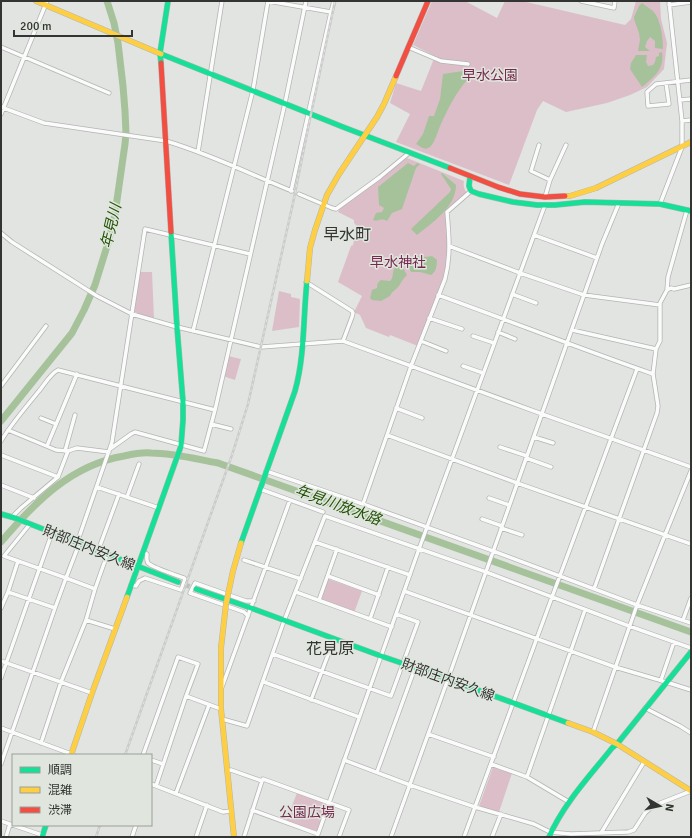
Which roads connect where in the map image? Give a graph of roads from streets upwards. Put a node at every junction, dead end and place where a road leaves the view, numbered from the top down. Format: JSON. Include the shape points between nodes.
{"nodes":[{"id":1,"x":36,"y":1,"type":"edge"},
{"id":2,"x":168,"y":1,"type":"edge"},
{"id":3,"x":222,"y":1,"type":"edge"},
{"id":4,"x":306,"y":1,"type":"edge"},
{"id":5,"x":334,"y":1,"type":"edge"},
{"id":6,"x":428,"y":1,"type":"edge"},
{"id":7,"x":581,"y":1,"type":"edge"},
{"id":8,"x":615,"y":1,"type":"edge"},
{"id":9,"x":591,"y":2,"type":"edge"},
{"id":10,"x":691,"y":2,"type":"edge"},
{"id":11,"x":47,"y":3,"type":"edge"},
{"id":12,"x":669,"y":3,"type":"edge"},
{"id":13,"x":305,"y":7,"type":"junction"},
{"id":14,"x":331,"y":12,"type":"junction"},
{"id":15,"x":1,"y":47,"type":"edge"},
{"id":16,"x":408,"y":47,"type":"junction"},
{"id":17,"x":160,"y":53,"type":"junction"},
{"id":18,"x":24,"y":56,"type":"junction"},
{"id":19,"x":468,"y":64,"type":"dead end"},
{"id":20,"x":210,"y":74,"type":"junction"},
{"id":21,"x":691,"y":80,"type":"edge"},
{"id":22,"x":678,"y":81,"type":"junction"},
{"id":23,"x":666,"y":83,"type":"junction"},
{"id":24,"x":253,"y":90,"type":"junction"},
{"id":25,"x":110,"y":93,"type":"dead end"},
{"id":26,"x":691,"y":99,"type":"edge"},
{"id":27,"x":680,"y":100,"type":"junction"},
{"id":28,"x":285,"y":103,"type":"junction"},
{"id":29,"x":2,"y":108,"type":"edge"},
{"id":30,"x":309,"y":113,"type":"junction"},
{"id":31,"x":1,"y":114,"type":"edge"},
{"id":32,"x":691,"y":120,"type":"edge"},
{"id":33,"x":682,"y":121,"type":"junction"},
{"id":34,"x":365,"y":136,"type":"junction"},
{"id":35,"x":166,"y":141,"type":"junction"},
{"id":36,"x":691,"y":142,"type":"edge"},
{"id":37,"x":539,"y":145,"type":"dead end"},
{"id":38,"x":566,"y":145,"type":"dead end"},
{"id":39,"x":682,"y":147,"type":"junction"},
{"id":40,"x":198,"y":152,"type":"junction"},
{"id":41,"x":409,"y":153,"type":"junction"},
{"id":42,"x":234,"y":167,"type":"junction"},
{"id":43,"x":470,"y":177,"type":"junction"},
{"id":44,"x":550,"y":180,"type":"junction"},
{"id":45,"x":267,"y":181,"type":"junction"},
{"id":46,"x":471,"y":191,"type":"junction"},
{"id":47,"x":299,"y":194,"type":"dead end"},
{"id":48,"x":545,"y":197,"type":"junction"},
{"id":49,"x":619,"y":203,"type":"junction"},
{"id":50,"x":323,"y":204,"type":"junction"},
{"id":51,"x":660,"y":204,"type":"junction"},
{"id":52,"x":545,"y":205,"type":"junction"},
{"id":53,"x":689,"y":211,"type":"edge"},
{"id":54,"x":1,"y":233,"type":"edge"},
{"id":55,"x":172,"y":235,"type":"junction"},
{"id":56,"x":534,"y":235,"type":"junction"},
{"id":57,"x":214,"y":245,"type":"junction"},
{"id":58,"x":449,"y":246,"type":"junction"},
{"id":59,"x":250,"y":254,"type":"junction"},
{"id":60,"x":597,"y":258,"type":"junction"},
{"id":61,"x":520,"y":273,"type":"junction"},
{"id":62,"x":306,"y":282,"type":"junction"},
{"id":63,"x":691,"y":286,"type":"edge"},
{"id":64,"x":667,"y":290,"type":"junction"},
{"id":65,"x":512,"y":294,"type":"junction"},
{"id":66,"x":438,"y":295,"type":"junction"},
{"id":67,"x":584,"y":295,"type":"junction"},
{"id":68,"x":536,"y":303,"type":"dead end"},
{"id":69,"x":660,"y":305,"type":"junction"},
{"id":70,"x":132,"y":314,"type":"junction"},
{"id":71,"x":429,"y":318,"type":"junction"},
{"id":72,"x":503,"y":318,"type":"junction"},
{"id":73,"x":46,"y":326,"type":"dead end"},
{"id":74,"x":177,"y":327,"type":"junction"},
{"id":75,"x":462,"y":329,"type":"dead end"},
{"id":76,"x":572,"y":330,"type":"junction"},
{"id":77,"x":193,"y":331,"type":"junction"},
{"id":78,"x":498,"y":332,"type":"junction"},
{"id":79,"x":473,"y":336,"type":"dead end"},
{"id":80,"x":515,"y":339,"type":"dead end"},
{"id":81,"x":230,"y":340,"type":"junction"},
{"id":82,"x":343,"y":341,"type":"junction"},
{"id":83,"x":421,"y":341,"type":"junction"},
{"id":84,"x":494,"y":343,"type":"junction"},
{"id":85,"x":304,"y":344,"type":"junction"},
{"id":86,"x":567,"y":344,"type":"junction"},
{"id":87,"x":656,"y":349,"type":"junction"},
{"id":88,"x":446,"y":351,"type":"dead end"},
{"id":89,"x":411,"y":366,"type":"junction"},
{"id":90,"x":463,"y":366,"type":"dead end"},
{"id":91,"x":637,"y":369,"type":"junction"},
{"id":92,"x":483,"y":373,"type":"junction"},
{"id":93,"x":77,"y":374,"type":"junction"},
{"id":94,"x":653,"y":374,"type":"junction"},
{"id":95,"x":120,"y":385,"type":"junction"},
{"id":96,"x":1,"y":386,"type":"edge"},
{"id":97,"x":477,"y":390,"type":"junction"},
{"id":98,"x":183,"y":402,"type":"junction"},
{"id":99,"x":396,"y":408,"type":"junction"},
{"id":100,"x":215,"y":410,"type":"junction"},
{"id":101,"x":542,"y":414,"type":"junction"},
{"id":102,"x":75,"y":415,"type":"dead end"},
{"id":103,"x":41,"y":418,"type":"dead end"},
{"id":104,"x":422,"y":418,"type":"dead end"},
{"id":105,"x":56,"y":424,"type":"junction"},
{"id":106,"x":211,"y":424,"type":"junction"},
{"id":107,"x":231,"y":429,"type":"dead end"},
{"id":108,"x":8,"y":430,"type":"junction"},
{"id":109,"x":386,"y":435,"type":"junction"},
{"id":110,"x":534,"y":437,"type":"junction"},
{"id":111,"x":611,"y":439,"type":"junction"},
{"id":112,"x":1,"y":441,"type":"edge"},
{"id":113,"x":553,"y":443,"type":"dead end"},
{"id":114,"x":181,"y":445,"type":"junction"},
{"id":115,"x":46,"y":446,"type":"junction"},
{"id":116,"x":500,"y":447,"type":"dead end"},
{"id":117,"x":643,"y":450,"type":"junction"},
{"id":118,"x":67,"y":451,"type":"junction"},
{"id":119,"x":110,"y":451,"type":"junction"},
{"id":120,"x":1,"y":455,"type":"edge"},
{"id":121,"x":527,"y":457,"type":"junction"},
{"id":122,"x":452,"y":460,"type":"junction"},
{"id":123,"x":139,"y":464,"type":"dead end"},
{"id":124,"x":551,"y":467,"type":"dead end"},
{"id":125,"x":691,"y":467,"type":"edge"},
{"id":126,"x":266,"y":471,"type":"junction"},
{"id":127,"x":691,"y":471,"type":"edge"},
{"id":128,"x":58,"y":477,"type":"junction"},
{"id":129,"x":517,"y":483,"type":"junction"},
{"id":130,"x":1,"y":484,"type":"edge"},
{"id":131,"x":97,"y":487,"type":"junction"},
{"id":132,"x":261,"y":487,"type":"junction"},
{"id":133,"x":119,"y":494,"type":"junction"},
{"id":134,"x":127,"y":497,"type":"junction"},
{"id":135,"x":34,"y":498,"type":"junction"},
{"id":136,"x":489,"y":498,"type":"dead end"},
{"id":137,"x":290,"y":500,"type":"junction"},
{"id":138,"x":363,"y":504,"type":"junction"},
{"id":139,"x":509,"y":505,"type":"junction"},
{"id":140,"x":586,"y":507,"type":"junction"},
{"id":141,"x":159,"y":508,"type":"junction"},
{"id":142,"x":323,"y":512,"type":"dead end"},
{"id":143,"x":1,"y":514,"type":"edge"},
{"id":144,"x":13,"y":518,"type":"junction"},
{"id":145,"x":482,"y":519,"type":"dead end"},
{"id":146,"x":619,"y":519,"type":"junction"},
{"id":147,"x":29,"y":524,"type":"junction"},
{"id":148,"x":502,"y":527,"type":"junction"},
{"id":149,"x":428,"y":528,"type":"junction"},
{"id":150,"x":52,"y":533,"type":"junction"},
{"id":151,"x":664,"y":534,"type":"junction"},
{"id":152,"x":522,"y":535,"type":"dead end"},
{"id":153,"x":315,"y":542,"type":"junction"},
{"id":154,"x":78,"y":543,"type":"junction"},
{"id":155,"x":691,"y":544,"type":"edge"},
{"id":156,"x":337,"y":549,"type":"junction"},
{"id":157,"x":419,"y":549,"type":"junction"},
{"id":158,"x":98,"y":551,"type":"junction"},
{"id":159,"x":493,"y":551,"type":"junction"},
{"id":160,"x":143,"y":552,"type":"junction"},
{"id":161,"x":107,"y":555,"type":"junction"},
{"id":162,"x":4,"y":556,"type":"junction"},
{"id":163,"x":1,"y":560,"type":"edge"},
{"id":164,"x":244,"y":560,"type":"dead end"},
{"id":165,"x":18,"y":561,"type":"junction"},
{"id":166,"x":138,"y":567,"type":"junction"},
{"id":167,"x":266,"y":567,"type":"junction"},
{"id":168,"x":388,"y":567,"type":"junction"},
{"id":169,"x":40,"y":569,"type":"junction"},
{"id":170,"x":486,"y":569,"type":"junction"},
{"id":171,"x":410,"y":575,"type":"junction"},
{"id":172,"x":328,"y":576,"type":"junction"},
{"id":173,"x":560,"y":577,"type":"junction"},
{"id":174,"x":66,"y":578,"type":"junction"},
{"id":175,"x":301,"y":579,"type":"junction"},
{"id":176,"x":178,"y":582,"type":"tunnel mouth"},
{"id":177,"x":131,"y":585,"type":"junction"},
{"id":178,"x":594,"y":588,"type":"junction"},
{"id":179,"x":95,"y":589,"type":"junction"},
{"id":180,"x":196,"y":589,"type":"tunnel mouth"},
{"id":181,"x":8,"y":592,"type":"junction"},
{"id":182,"x":296,"y":592,"type":"junction"},
{"id":183,"x":404,"y":592,"type":"junction"},
{"id":184,"x":379,"y":595,"type":"junction"},
{"id":185,"x":553,"y":595,"type":"junction"},
{"id":186,"x":691,"y":598,"type":"edge"},
{"id":187,"x":29,"y":599,"type":"junction"},
{"id":188,"x":319,"y":600,"type":"junction"},
{"id":189,"x":254,"y":601,"type":"junction"},
{"id":190,"x":637,"y":605,"type":"junction"},
{"id":191,"x":1,"y":608,"type":"edge"},
{"id":192,"x":55,"y":608,"type":"junction"},
{"id":193,"x":251,"y":608,"type":"junction"},
{"id":194,"x":585,"y":610,"type":"junction"},
{"id":195,"x":396,"y":614,"type":"junction"},
{"id":196,"x":470,"y":615,"type":"junction"},
{"id":197,"x":248,"y":616,"type":"junction"},
{"id":198,"x":370,"y":619,"type":"junction"},
{"id":199,"x":86,"y":620,"type":"junction"},
{"id":200,"x":683,"y":620,"type":"junction"},
{"id":201,"x":284,"y":621,"type":"junction"},
{"id":202,"x":691,"y":623,"type":"edge"},
{"id":203,"x":630,"y":626,"type":"junction"},
{"id":204,"x":392,"y":627,"type":"junction"},
{"id":205,"x":115,"y":629,"type":"junction"},
{"id":206,"x":334,"y":638,"type":"junction"},
{"id":207,"x":537,"y":639,"type":"junction"},
{"id":208,"x":674,"y":642,"type":"junction"},
{"id":209,"x":691,"y":648,"type":"edge"},
{"id":210,"x":571,"y":651,"type":"junction"},
{"id":211,"x":691,"y":652,"type":"edge"},
{"id":212,"x":273,"y":654,"type":"junction"},
{"id":213,"x":381,"y":656,"type":"junction"},
{"id":214,"x":1,"y":661,"type":"edge"},
{"id":215,"x":6,"y":663,"type":"junction"},
{"id":216,"x":403,"y":663,"type":"junction"},
{"id":217,"x":615,"y":667,"type":"junction"},
{"id":218,"x":416,"y":668,"type":"junction"},
{"id":219,"x":322,"y":671,"type":"junction"},
{"id":220,"x":32,"y":672,"type":"junction"},
{"id":221,"x":1,"y":678,"type":"edge"},
{"id":222,"x":448,"y":679,"type":"junction"},
{"id":223,"x":663,"y":681,"type":"junction"},
{"id":224,"x":61,"y":682,"type":"junction"},
{"id":225,"x":264,"y":682,"type":"junction"},
{"id":226,"x":222,"y":688,"type":"junction"},
{"id":227,"x":370,"y":688,"type":"junction"},
{"id":228,"x":691,"y":690,"type":"edge"},
{"id":229,"x":92,"y":693,"type":"junction"},
{"id":230,"x":186,"y":696,"type":"junction"},
{"id":231,"x":311,"y":700,"type":"junction"},
{"id":232,"x":513,"y":703,"type":"junction"},
{"id":233,"x":209,"y":705,"type":"junction"},
{"id":234,"x":645,"y":708,"type":"junction"},
{"id":235,"x":221,"y":709,"type":"junction"},
{"id":236,"x":549,"y":715,"type":"junction"},
{"id":237,"x":360,"y":717,"type":"junction"},
{"id":238,"x":222,"y":719,"type":"junction"},
{"id":239,"x":1,"y":728,"type":"edge"},
{"id":240,"x":12,"y":732,"type":"junction"},
{"id":241,"x":593,"y":732,"type":"junction"},
{"id":242,"x":691,"y":733,"type":"edge"},
{"id":243,"x":428,"y":734,"type":"junction"},
{"id":244,"x":41,"y":743,"type":"junction"},
{"id":245,"x":617,"y":744,"type":"junction"},
{"id":246,"x":69,"y":754,"type":"edge"},
{"id":247,"x":72,"y":754,"type":"edge"},
{"id":248,"x":143,"y":754,"type":"edge"},
{"id":249,"x":494,"y":757,"type":"junction"},
{"id":250,"x":152,"y":760,"type":"edge"},
{"id":251,"x":344,"y":760,"type":"junction"},
{"id":252,"x":644,"y":762,"type":"junction"},
{"id":253,"x":1,"y":764,"type":"edge"},
{"id":254,"x":163,"y":764,"type":"junction"},
{"id":255,"x":491,"y":764,"type":"junction"},
{"id":256,"x":227,"y":771,"type":"junction"},
{"id":257,"x":377,"y":772,"type":"junction"},
{"id":258,"x":527,"y":777,"type":"junction"},
{"id":259,"x":262,"y":781,"type":"junction"},
{"id":260,"x":152,"y":784,"type":"edge"},
{"id":261,"x":410,"y":785,"type":"junction"},
{"id":262,"x":156,"y":786,"type":"junction"},
{"id":263,"x":691,"y":791,"type":"edge"},
{"id":264,"x":176,"y":793,"type":"junction"},
{"id":265,"x":329,"y":802,"type":"junction"},
{"id":266,"x":569,"y":802,"type":"junction"},
{"id":267,"x":208,"y":805,"type":"junction"},
{"id":268,"x":475,"y":807,"type":"junction"},
{"id":269,"x":252,"y":810,"type":"junction"},
{"id":270,"x":231,"y":811,"type":"junction"},
{"id":271,"x":500,"y":814,"type":"junction"},
{"id":272,"x":1,"y":821,"type":"edge"},
{"id":273,"x":10,"y":824,"type":"joint"},
{"id":274,"x":15,"y":826,"type":"edge"},
{"id":275,"x":46,"y":826,"type":"edge"},
{"id":276,"x":136,"y":826,"type":"edge"},
{"id":277,"x":601,"y":833,"type":"junction"},
{"id":278,"x":550,"y":835,"type":"edge"},
{"id":279,"x":574,"y":835,"type":"edge"},
{"id":280,"x":42,"y":836,"type":"edge"},
{"id":281,"x":317,"y":836,"type":"edge"},
{"id":282,"x":6,"y":837,"type":"edge"},
{"id":283,"x":132,"y":837,"type":"edge"},
{"id":284,"x":196,"y":837,"type":"edge"},
{"id":285,"x":234,"y":837,"type":"edge"},
{"id":286,"x":244,"y":837,"type":"edge"},
{"id":287,"x":339,"y":837,"type":"edge"},
{"id":288,"x":391,"y":837,"type":"edge"},
{"id":289,"x":464,"y":837,"type":"edge"},
{"id":290,"x":492,"y":837,"type":"edge"}],
"edges":[{"from":1,"to":11,"type":"street"},
{"from":2,"to":17,"type":"street"},
{"from":3,"to":20,"type":"street"},
{"from":4,"to":13,"type":"street"},
{"from":5,"to":14,"type":"street"},
{"from":6,"to":16,"type":"street"},
{"from":7,"to":9,"type":"street"},
{"from":8,"to":9,"type":"street","via":[[614,8]]},
{"from":10,"to":12,"type":"street"},
{"from":11,"to":17,"type":"street"},
{"from":11,"to":18,"type":"street"},
{"from":12,"to":22,"type":"street"},
{"from":13,"to":14,"type":"street"},
{"from":13,"to":24,"type":"street","via":[[268,1]]},
{"from":13,"to":28,"type":"street"},
{"from":14,"to":30,"type":"street"},
{"from":15,"to":18,"type":"street"},
{"from":16,"to":19,"type":"street","via":[[441,61]]},
{"from":16,"to":34,"type":"street","via":[[378,117]]},
{"from":17,"to":20,"type":"street"},
{"from":17,"to":35,"type":"street"},
{"from":18,"to":25,"type":"street"},
{"from":18,"to":29,"type":"street"},
{"from":20,"to":24,"type":"street"},
{"from":20,"to":40,"type":"street"},
{"from":21,"to":22,"type":"street"},
{"from":22,"to":23,"type":"street"},
{"from":22,"to":27,"type":"street"},
{"from":23,"to":23,"type":"street","via":[[656,84],[647,92],[648,106],[669,104]]},
{"from":24,"to":28,"type":"street"},
{"from":24,"to":42,"type":"street"},
{"from":26,"to":27,"type":"street"},
{"from":27,"to":33,"type":"street"},
{"from":28,"to":30,"type":"street"},
{"from":28,"to":45,"type":"street"},
{"from":29,"to":31,"type":"street"},
{"from":29,"to":35,"type":"street","via":[[44,123]]},
{"from":30,"to":34,"type":"street"},
{"from":30,"to":45,"type":"street","via":[[292,191]]},
{"from":32,"to":33,"type":"street"},
{"from":33,"to":39,"type":"street"},
{"from":34,"to":41,"type":"street"},
{"from":34,"to":50,"type":"street","via":[[339,174]]},
{"from":35,"to":40,"type":"street"},
{"from":35,"to":55,"type":"street"},
{"from":36,"to":39,"type":"street"},
{"from":37,"to":44,"type":"street","via":[[531,171]]},
{"from":38,"to":44,"type":"street"},
{"from":39,"to":48,"type":"street","via":[[596,188],[570,196]]},
{"from":39,"to":51,"type":"street"},
{"from":40,"to":42,"type":"street"},
{"from":41,"to":43,"type":"street"},
{"from":41,"to":50,"type":"street","via":[[339,207]]},
{"from":42,"to":45,"type":"street"},
{"from":42,"to":57,"type":"street"},
{"from":43,"to":46,"type":"street"},
{"from":43,"to":48,"type":"street","via":[[520,194]]},
{"from":44,"to":48,"type":"street"},
{"from":45,"to":59,"type":"street"},
{"from":46,"to":52,"type":"street","via":[[513,202]]},
{"from":46,"to":58,"type":"street","via":[[447,212]]},
{"from":47,"to":50,"type":"street"},
{"from":49,"to":51,"type":"street"},
{"from":49,"to":52,"type":"street"},
{"from":49,"to":60,"type":"street"},
{"from":50,"to":62,"type":"street","via":[[310,248]]},
{"from":51,"to":53,"type":"street"},
{"from":52,"to":56,"type":"street"},
{"from":53,"to":64,"type":"street","via":[[668,277]]},
{"from":54,"to":70,"type":"street","via":[[97,296]]},
{"from":55,"to":57,"type":"street"},
{"from":55,"to":70,"type":"street","via":[[145,229]]},
{"from":55,"to":74,"type":"street"},
{"from":56,"to":60,"type":"street"},
{"from":56,"to":61,"type":"street"},
{"from":57,"to":59,"type":"street"},
{"from":57,"to":77,"type":"street"},
{"from":58,"to":61,"type":"street"},
{"from":58,"to":66,"type":"street","via":[[448,270]]},
{"from":59,"to":81,"type":"street"},
{"from":60,"to":67,"type":"street"},
{"from":61,"to":65,"type":"street"},
{"from":61,"to":67,"type":"street"},
{"from":62,"to":82,"type":"street","via":[[352,311]]},
{"from":62,"to":85,"type":"street"},
{"from":63,"to":64,"type":"street"},
{"from":64,"to":69,"type":"street"},
{"from":65,"to":68,"type":"street"},
{"from":65,"to":72,"type":"street"},
{"from":66,"to":71,"type":"street"},
{"from":66,"to":72,"type":"street"},
{"from":67,"to":69,"type":"street"},
{"from":67,"to":76,"type":"street"},
{"from":69,"to":87,"type":"street","via":[[660,341]]},
{"from":70,"to":74,"type":"street"},
{"from":70,"to":95,"type":"street"},
{"from":71,"to":75,"type":"street"},
{"from":71,"to":83,"type":"street"},
{"from":72,"to":78,"type":"street"},
{"from":72,"to":86,"type":"street"},
{"from":73,"to":96,"type":"street"},
{"from":74,"to":77,"type":"street"},
{"from":74,"to":98,"type":"street"},
{"from":76,"to":86,"type":"street"},
{"from":76,"to":87,"type":"street"},
{"from":77,"to":81,"type":"street"},
{"from":78,"to":80,"type":"street"},
{"from":78,"to":84,"type":"street"},
{"from":79,"to":84,"type":"street"},
{"from":81,"to":85,"type":"street","via":[[261,347]]},
{"from":81,"to":100,"type":"street"},
{"from":82,"to":85,"type":"street"},
{"from":82,"to":89,"type":"street"},
{"from":83,"to":88,"type":"street"},
{"from":83,"to":89,"type":"street"},
{"from":84,"to":92,"type":"street"},
{"from":85,"to":126,"type":"street","via":[[295,391]]},
{"from":86,"to":91,"type":"street"},
{"from":86,"to":101,"type":"street"},
{"from":87,"to":94,"type":"street"},
{"from":89,"to":97,"type":"street"},
{"from":89,"to":99,"type":"street"},
{"from":90,"to":92,"type":"street"},
{"from":91,"to":94,"type":"street"},
{"from":91,"to":111,"type":"street"},
{"from":92,"to":97,"type":"street"},
{"from":93,"to":95,"type":"street"},
{"from":93,"to":105,"type":"street"},
{"from":93,"to":108,"type":"street","via":[[56,370]]},
{"from":94,"to":117,"type":"street","via":[[658,406]]},
{"from":95,"to":98,"type":"street"},
{"from":95,"to":119,"type":"street"},
{"from":97,"to":101,"type":"street"},
{"from":97,"to":122,"type":"street"},
{"from":98,"to":100,"type":"street"},
{"from":98,"to":114,"type":"street"},
{"from":99,"to":104,"type":"street"},
{"from":99,"to":109,"type":"street"},
{"from":100,"to":106,"type":"street"},
{"from":101,"to":110,"type":"street"},
{"from":101,"to":111,"type":"street"},
{"from":102,"to":118,"type":"street"},
{"from":103,"to":105,"type":"street"},
{"from":105,"to":115,"type":"street"},
{"from":106,"to":107,"type":"street"},
{"from":106,"to":114,"type":"street","via":[[204,451]]},
{"from":108,"to":112,"type":"street"},
{"from":108,"to":115,"type":"street"},
{"from":109,"to":122,"type":"street"},
{"from":109,"to":138,"type":"street"},
{"from":110,"to":113,"type":"street"},
{"from":110,"to":121,"type":"street"},
{"from":111,"to":117,"type":"street"},
{"from":111,"to":140,"type":"street"},
{"from":114,"to":119,"type":"street","via":[[136,432]]},
{"from":114,"to":141,"type":"street"},
{"from":115,"to":118,"type":"street"},
{"from":116,"to":121,"type":"street"},
{"from":117,"to":125,"type":"street"},
{"from":117,"to":146,"type":"street"},
{"from":118,"to":119,"type":"street","via":[[77,448]]},
{"from":118,"to":128,"type":"street"},
{"from":119,"to":131,"type":"street"},
{"from":120,"to":128,"type":"street"},
{"from":121,"to":124,"type":"street"},
{"from":121,"to":129,"type":"street"},
{"from":122,"to":129,"type":"street"},
{"from":122,"to":149,"type":"street"},
{"from":123,"to":134,"type":"street"},
{"from":126,"to":132,"type":"street"},
{"from":126,"to":138,"type":"street"},
{"from":127,"to":151,"type":"street"},
{"from":128,"to":135,"type":"street"},
{"from":129,"to":139,"type":"street"},
{"from":129,"to":140,"type":"street"},
{"from":130,"to":135,"type":"street"},
{"from":131,"to":133,"type":"street"},
{"from":131,"to":154,"type":"street"},
{"from":132,"to":137,"type":"street"},
{"from":132,"to":226,"type":"street","bridge":true,"via":[[241,543],[226,604],[221,648]]},
{"from":133,"to":134,"type":"street"},
{"from":133,"to":158,"type":"street"},
{"from":134,"to":141,"type":"street"},
{"from":135,"to":144,"type":"street"},
{"from":136,"to":139,"type":"street"},
{"from":137,"to":142,"type":"street"},
{"from":137,"to":167,"type":"street"},
{"from":138,"to":149,"type":"street"},
{"from":139,"to":148,"type":"street"},
{"from":140,"to":146,"type":"street"},
{"from":140,"to":173,"type":"street"},
{"from":141,"to":160,"type":"street"},
{"from":143,"to":144,"type":"street","name":"財部庄内安久線"},
{"from":144,"to":147,"type":"street","name":"財部庄内安久線"},
{"from":145,"to":148,"type":"street"},
{"from":146,"to":151,"type":"street"},
{"from":146,"to":178,"type":"street"},
{"from":147,"to":150,"type":"street","name":"財部庄内安久線"},
{"from":147,"to":162,"type":"street"},
{"from":148,"to":152,"type":"street"},
{"from":148,"to":159,"type":"street"},
{"from":149,"to":157,"type":"street"},
{"from":149,"to":159,"type":"street"},
{"from":150,"to":154,"type":"street","name":"財部庄内安久線"},
{"from":150,"to":169,"type":"street"},
{"from":151,"to":155,"type":"street"},
{"from":151,"to":190,"type":"street"},
{"from":153,"to":156,"type":"street"},
{"from":153,"to":157,"type":"street","via":[[325,516]]},
{"from":153,"to":175,"type":"street"},
{"from":154,"to":158,"type":"street","name":"財部庄内安久線"},
{"from":154,"to":174,"type":"street"},
{"from":156,"to":168,"type":"street"},
{"from":156,"to":172,"type":"street"},
{"from":157,"to":170,"type":"street"},
{"from":157,"to":171,"type":"street"},
{"from":158,"to":161,"type":"street","name":"財部庄内安久線"},
{"from":159,"to":170,"type":"street"},
{"from":159,"to":173,"type":"street"},
{"from":160,"to":166,"type":"street"},
{"from":160,"to":177,"type":"street","via":[[147,554],[146,560],[153,567],[185,579],[181,590],[145,578],[136,586]]},
{"from":161,"to":166,"type":"street","name":"財部庄内安久線"},
{"from":161,"to":179,"type":"street"},
{"from":162,"to":163,"type":"street"},
{"from":162,"to":165,"type":"street"},
{"from":164,"to":167,"type":"street"},
{"from":165,"to":169,"type":"street"},
{"from":165,"to":181,"type":"street"},
{"from":166,"to":176,"type":"street","name":"財部庄内安久線"},
{"from":166,"to":177,"type":"street"},
{"from":167,"to":175,"type":"street"},
{"from":167,"to":189,"type":"street"},
{"from":168,"to":171,"type":"street"},
{"from":168,"to":184,"type":"street"},
{"from":169,"to":174,"type":"street"},
{"from":169,"to":187,"type":"street"},
{"from":170,"to":185,"type":"street"},
{"from":170,"to":196,"type":"street"},
{"from":171,"to":183,"type":"street"},
{"from":172,"to":184,"type":"street"},
{"from":172,"to":188,"type":"street"},
{"from":173,"to":178,"type":"street"},
{"from":173,"to":185,"type":"street"},
{"from":174,"to":179,"type":"street"},
{"from":174,"to":192,"type":"street"},
{"from":175,"to":182,"type":"street"},
{"from":177,"to":205,"type":"street"},
{"from":178,"to":190,"type":"street"},
{"from":179,"to":199,"type":"street"},
{"from":180,"to":193,"type":"street","name":"財部庄内安久線"},
{"from":181,"to":187,"type":"street"},
{"from":181,"to":191,"type":"street"},
{"from":182,"to":188,"type":"street"},
{"from":182,"to":201,"type":"street"},
{"from":183,"to":195,"type":"street"},
{"from":183,"to":196,"type":"street"},
{"from":184,"to":198,"type":"street"},
{"from":185,"to":194,"type":"street"},
{"from":185,"to":207,"type":"street"},
{"from":186,"to":200,"type":"street"},
{"from":187,"to":192,"type":"street"},
{"from":187,"to":215,"type":"street"},
{"from":188,"to":198,"type":"street"},
{"from":189,"to":193,"type":"street"},
{"from":189,"to":197,"type":"street","via":[[195,583],[190,593],[244,612]]},
{"from":190,"to":200,"type":"street"},
{"from":190,"to":203,"type":"street"},
{"from":192,"to":220,"type":"street"},
{"from":193,"to":197,"type":"street"},
{"from":193,"to":201,"type":"street","name":"財部庄内安久線"},
{"from":194,"to":203,"type":"street"},
{"from":194,"to":210,"type":"street"},
{"from":195,"to":204,"type":"street"},
{"from":195,"to":216,"type":"street","via":[[418,622]]},
{"from":196,"to":207,"type":"street"},
{"from":196,"to":222,"type":"street"},
{"from":197,"to":226,"type":"street"},
{"from":198,"to":204,"type":"street"},
{"from":199,"to":205,"type":"street"},
{"from":199,"to":224,"type":"street"},
{"from":200,"to":202,"type":"street"},
{"from":201,"to":206,"type":"street","name":"財部庄内安久線"},
{"from":201,"to":212,"type":"street"},
{"from":203,"to":208,"type":"street"},
{"from":203,"to":217,"type":"street"},
{"from":204,"to":213,"type":"street"},
{"from":205,"to":229,"type":"street"},
{"from":206,"to":213,"type":"street","name":"財部庄内安久線"},
{"from":206,"to":219,"type":"street"},
{"from":207,"to":210,"type":"street"},
{"from":207,"to":232,"type":"street"},
{"from":208,"to":209,"type":"street"},
{"from":208,"to":223,"type":"street"},
{"from":210,"to":217,"type":"street"},
{"from":210,"to":236,"type":"street"},
{"from":211,"to":223,"type":"street"},
{"from":212,"to":219,"type":"street"},
{"from":212,"to":225,"type":"street"},
{"from":213,"to":216,"type":"street","name":"財部庄内安久線"},
{"from":213,"to":227,"type":"street"},
{"from":214,"to":215,"type":"street"},
{"from":215,"to":220,"type":"street"},
{"from":215,"to":221,"type":"street"},
{"from":216,"to":218,"type":"street","name":"財部庄内安久線"},
{"from":216,"to":227,"type":"street","via":[[391,696]]},
{"from":217,"to":223,"type":"street"},
{"from":217,"to":241,"type":"street"},
{"from":218,"to":222,"type":"street","name":"財部庄内安久線"},
{"from":218,"to":257,"type":"street"},
{"from":219,"to":227,"type":"street"},
{"from":219,"to":231,"type":"street"},
{"from":220,"to":224,"type":"street"},
{"from":220,"to":240,"type":"street"},
{"from":222,"to":232,"type":"street","name":"財部庄内安久線"},
{"from":222,"to":243,"type":"street"},
{"from":223,"to":228,"type":"street"},
{"from":223,"to":234,"type":"street"},
{"from":224,"to":229,"type":"street"},
{"from":224,"to":244,"type":"street"},
{"from":225,"to":231,"type":"street"},
{"from":225,"to":238,"type":"street","via":[[248,726]]},
{"from":226,"to":235,"type":"street"},
{"from":227,"to":237,"type":"street"},
{"from":229,"to":247,"type":"street"},
{"from":230,"to":233,"type":"street"},
{"from":230,"to":248,"type":"street","via":[[198,664],[178,657]]},
{"from":230,"to":254,"type":"street"},
{"from":231,"to":237,"type":"street"},
{"from":232,"to":236,"type":"street","name":"財部庄内安久線"},
{"from":232,"to":249,"type":"street"},
{"from":233,"to":235,"type":"street"},
{"from":233,"to":264,"type":"street"},
{"from":234,"to":242,"type":"street"},
{"from":234,"to":245,"type":"street"},
{"from":235,"to":238,"type":"street"},
{"from":236,"to":241,"type":"street","name":"財部庄内安久線"},
{"from":236,"to":258,"type":"street"},
{"from":237,"to":251,"type":"street"},
{"from":238,"to":256,"type":"street"},
{"from":239,"to":240,"type":"street"},
{"from":240,"to":244,"type":"street"},
{"from":240,"to":253,"type":"street"},
{"from":241,"to":245,"type":"street","name":"財部庄内安久線"},
{"from":243,"to":249,"type":"street"},
{"from":243,"to":261,"type":"street"},
{"from":244,"to":246,"type":"street"},
{"from":245,"to":252,"type":"street","name":"財部庄内安久線"},
{"from":245,"to":266,"type":"street"},
{"from":249,"to":255,"type":"street"},
{"from":250,"to":254,"type":"street"},
{"from":251,"to":257,"type":"street"},
{"from":251,"to":265,"type":"street"},
{"from":252,"to":263,"type":"street","name":"財部庄内安久線"},
{"from":252,"to":277,"type":"street"},
{"from":254,"to":262,"type":"street"},
{"from":255,"to":258,"type":"street"},
{"from":255,"to":268,"type":"street"},
{"from":256,"to":259,"type":"street","via":[[231,770]]},
{"from":256,"to":270,"type":"street"},
{"from":257,"to":261,"type":"street"},
{"from":258,"to":266,"type":"street"},
{"from":259,"to":265,"type":"street","via":[[263,779]]},
{"from":259,"to":269,"type":"street"},
{"from":260,"to":262,"type":"street"},
{"from":261,"to":268,"type":"street"},
{"from":261,"to":288,"type":"street"},
{"from":262,"to":264,"type":"street"},
{"from":263,"to":277,"type":"street","via":[[653,806],[634,830]]},
{"from":264,"to":267,"type":"street"},
{"from":265,"to":281,"type":"street"},
{"from":265,"to":287,"type":"street","via":[[348,810]]},
{"from":266,"to":278,"type":"street"},
{"from":267,"to":270,"type":"street","via":[[223,812]]},
{"from":267,"to":284,"type":"street"},
{"from":268,"to":271,"type":"street"},
{"from":268,"to":289,"type":"street"},
{"from":269,"to":281,"type":"street"},
{"from":269,"to":286,"type":"street"},
{"from":270,"to":285,"type":"street"},
{"from":271,"to":278,"type":"street","via":[[534,824]]},
{"from":271,"to":290,"type":"street"},
{"from":272,"to":273,"type":"street"},
{"from":273,"to":282,"type":"street"},
{"from":274,"to":280,"type":"street"},
{"from":275,"to":280,"type":"street"},
{"from":276,"to":283,"type":"street"},
{"from":277,"to":279,"type":"street"},
{"from":278,"to":279,"type":"street"}]}
